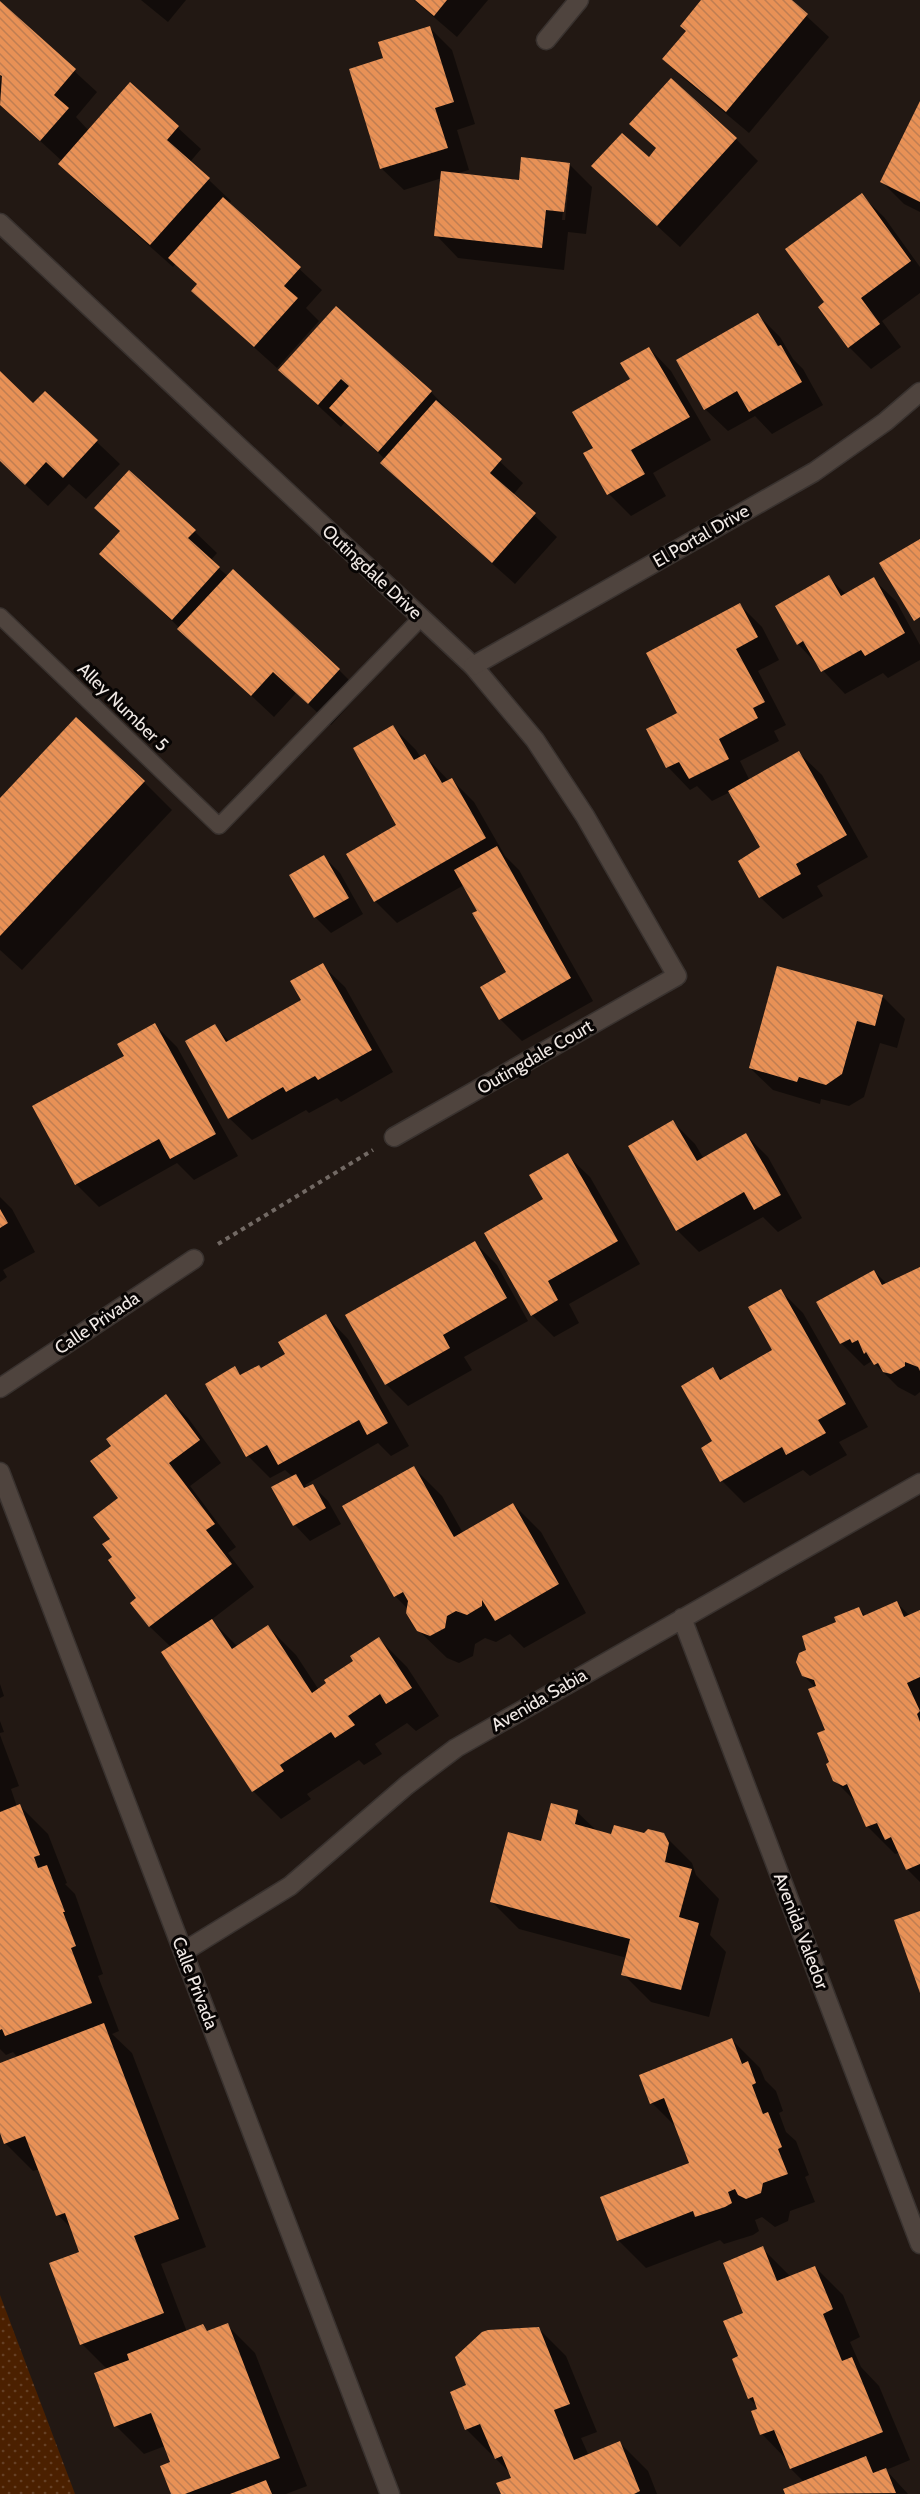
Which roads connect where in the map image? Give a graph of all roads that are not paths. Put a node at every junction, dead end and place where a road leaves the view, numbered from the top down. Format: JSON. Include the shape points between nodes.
{"nodes":[{"id":1,"x":579,"y":0,"type":"edge"},
{"id":2,"x":546,"y":40,"type":"dead end"},
{"id":3,"x":0,"y":223,"type":"edge"},
{"id":4,"x":920,"y":392,"type":"edge"},
{"id":5,"x":0,"y":616,"type":"edge"},
{"id":6,"x":421,"y":618,"type":"junction"},
{"id":7,"x":473,"y":666,"type":"junction"},
{"id":8,"x":677,"y":976,"type":"joint"},
{"id":9,"x":394,"y":1137,"type":"road end"},
{"id":10,"x":194,"y":1259,"type":"road end"},
{"id":11,"x":0,"y":1388,"type":"edge"},
{"id":12,"x":0,"y":1472,"type":"edge"},
{"id":13,"x":920,"y":1483,"type":"edge"},
{"id":14,"x":682,"y":1618,"type":"junction"},
{"id":15,"x":183,"y":1952,"type":"junction"},
{"id":16,"x":920,"y":2244,"type":"edge"},
{"id":17,"x":390,"y":2494,"type":"edge"}],
"edges":[{"from":1,"to":2,"type":"street"},
{"from":3,"to":6,"type":"street","name":"Outingdale Drive"},
{"from":4,"to":7,"type":"street","name":"El Portal Drive","via":[[814,472]]},
{"from":5,"to":6,"type":"lane","name":"Alley Number 5","via":[[219,826]]},
{"from":6,"to":7,"type":"street","name":"Outingdale Drive"},
{"from":7,"to":8,"type":"street","name":"Outingdale Drive","via":[[535,741],[579,806]]},
{"from":8,"to":9,"type":"street","name":"Outingdale Court"},
{"from":10,"to":11,"type":"street","name":"Calle Privada"},
{"from":12,"to":15,"type":"street","name":"Calle Privada"},
{"from":13,"to":14,"type":"street","name":"Avenida Sabia"},
{"from":14,"to":15,"type":"street","name":"Avenida Sabia","via":[[456,1748],[290,1886]]},
{"from":14,"to":16,"type":"street","name":"Avenida Valedor"},
{"from":15,"to":17,"type":"street","name":"Calle Privada"}]}
